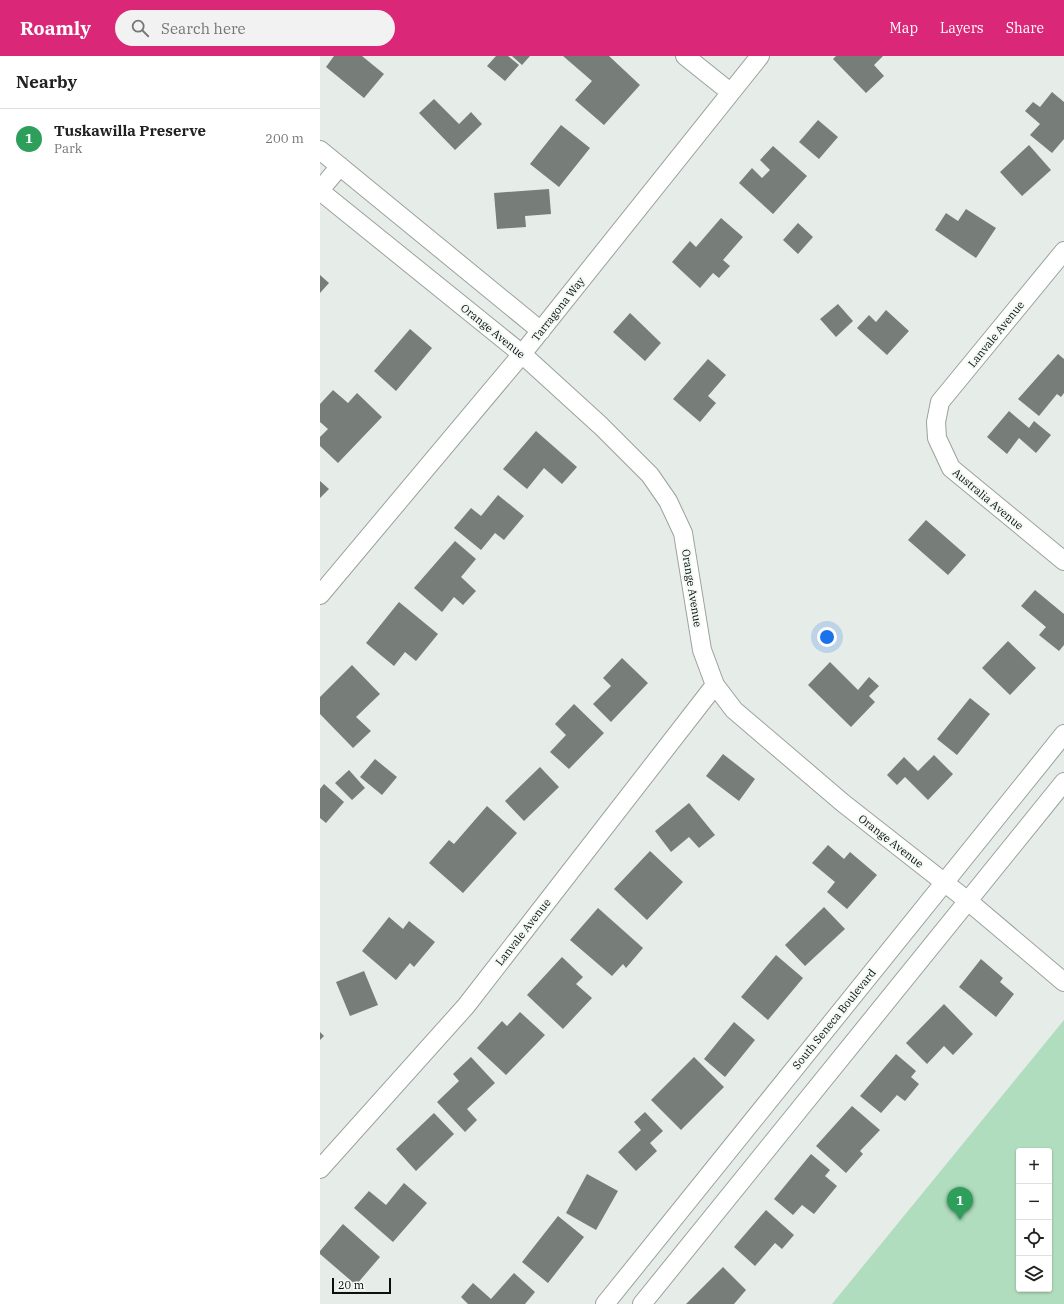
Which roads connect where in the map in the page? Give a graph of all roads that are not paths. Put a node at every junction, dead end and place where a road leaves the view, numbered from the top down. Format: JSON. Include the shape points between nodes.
{"nodes":[{"id":1,"x":685,"y":56,"type":"edge"},
{"id":2,"x":760,"y":56,"type":"edge"},
{"id":3,"x":730,"y":92,"type":"junction"},
{"id":4,"x":320,"y":150,"type":"edge"},
{"id":5,"x":340,"y":166,"type":"junction"},
{"id":6,"x":320,"y":190,"type":"edge"},
{"id":7,"x":1064,"y":251,"type":"edge"},
{"id":8,"x":541,"y":330,"type":"junction"},
{"id":9,"x":522,"y":354,"type":"junction"},
{"id":10,"x":936,"y":422,"type":"joint"},
{"id":11,"x":1064,"y":561,"type":"edge"},
{"id":12,"x":320,"y":595,"type":"edge"},
{"id":13,"x":715,"y":684,"type":"junction"},
{"id":14,"x":1064,"y":734,"type":"edge"},
{"id":15,"x":1064,"y":782,"type":"edge"},
{"id":16,"x":944,"y":882,"type":"junction"},
{"id":17,"x":968,"y":901,"type":"junction"},
{"id":18,"x":1064,"y":982,"type":"edge"},
{"id":19,"x":718,"y":1163,"type":"junction"},
{"id":20,"x":320,"y":1169,"type":"edge"},
{"id":21,"x":742,"y":1181,"type":"junction"},
{"id":22,"x":605,"y":1304,"type":"edge"},
{"id":23,"x":642,"y":1304,"type":"edge"}],
"edges":[{"from":1,"to":3,"type":"street"},
{"from":2,"to":3,"type":"street","name":"Tarragona Way"},
{"from":3,"to":8,"type":"street","name":"Tarragona Way"},
{"from":4,"to":5,"type":"street"},
{"from":5,"to":6,"type":"street"},
{"from":5,"to":8,"type":"street"},
{"from":6,"to":9,"type":"street","name":"Orange Avenue"},
{"from":7,"to":10,"type":"street","name":"Lanvale Avenue","via":[[940,402]]},
{"from":8,"to":9,"type":"street","name":"Tarragona Way"},
{"from":9,"to":12,"type":"street","name":"Tarragona Way"},
{"from":9,"to":13,"type":"street","name":"Orange Avenue","via":[[650,475],[668,501],[683,533],[702,650]]},
{"from":10,"to":11,"type":"street","name":"Australia Avenue","via":[[936,438],[951,468]]},
{"from":13,"to":16,"type":"street","name":"Orange Avenue","via":[[734,710],[777,748]]},
{"from":13,"to":20,"type":"street","name":"Lanvale Avenue","via":[[466,1006]]},
{"from":14,"to":16,"type":"street","name":"South Seneca Boulevard"},
{"from":15,"to":17,"type":"street"},
{"from":16,"to":17,"type":"street","name":"Orange Avenue"},
{"from":16,"to":19,"type":"street","name":"South Seneca Boulevard"},
{"from":17,"to":18,"type":"street","name":"Orange Avenue"},
{"from":17,"to":21,"type":"street"},
{"from":19,"to":21,"type":"street"},
{"from":19,"to":22,"type":"street","name":"South Seneca Boulevard"},
{"from":21,"to":23,"type":"street"}]}
